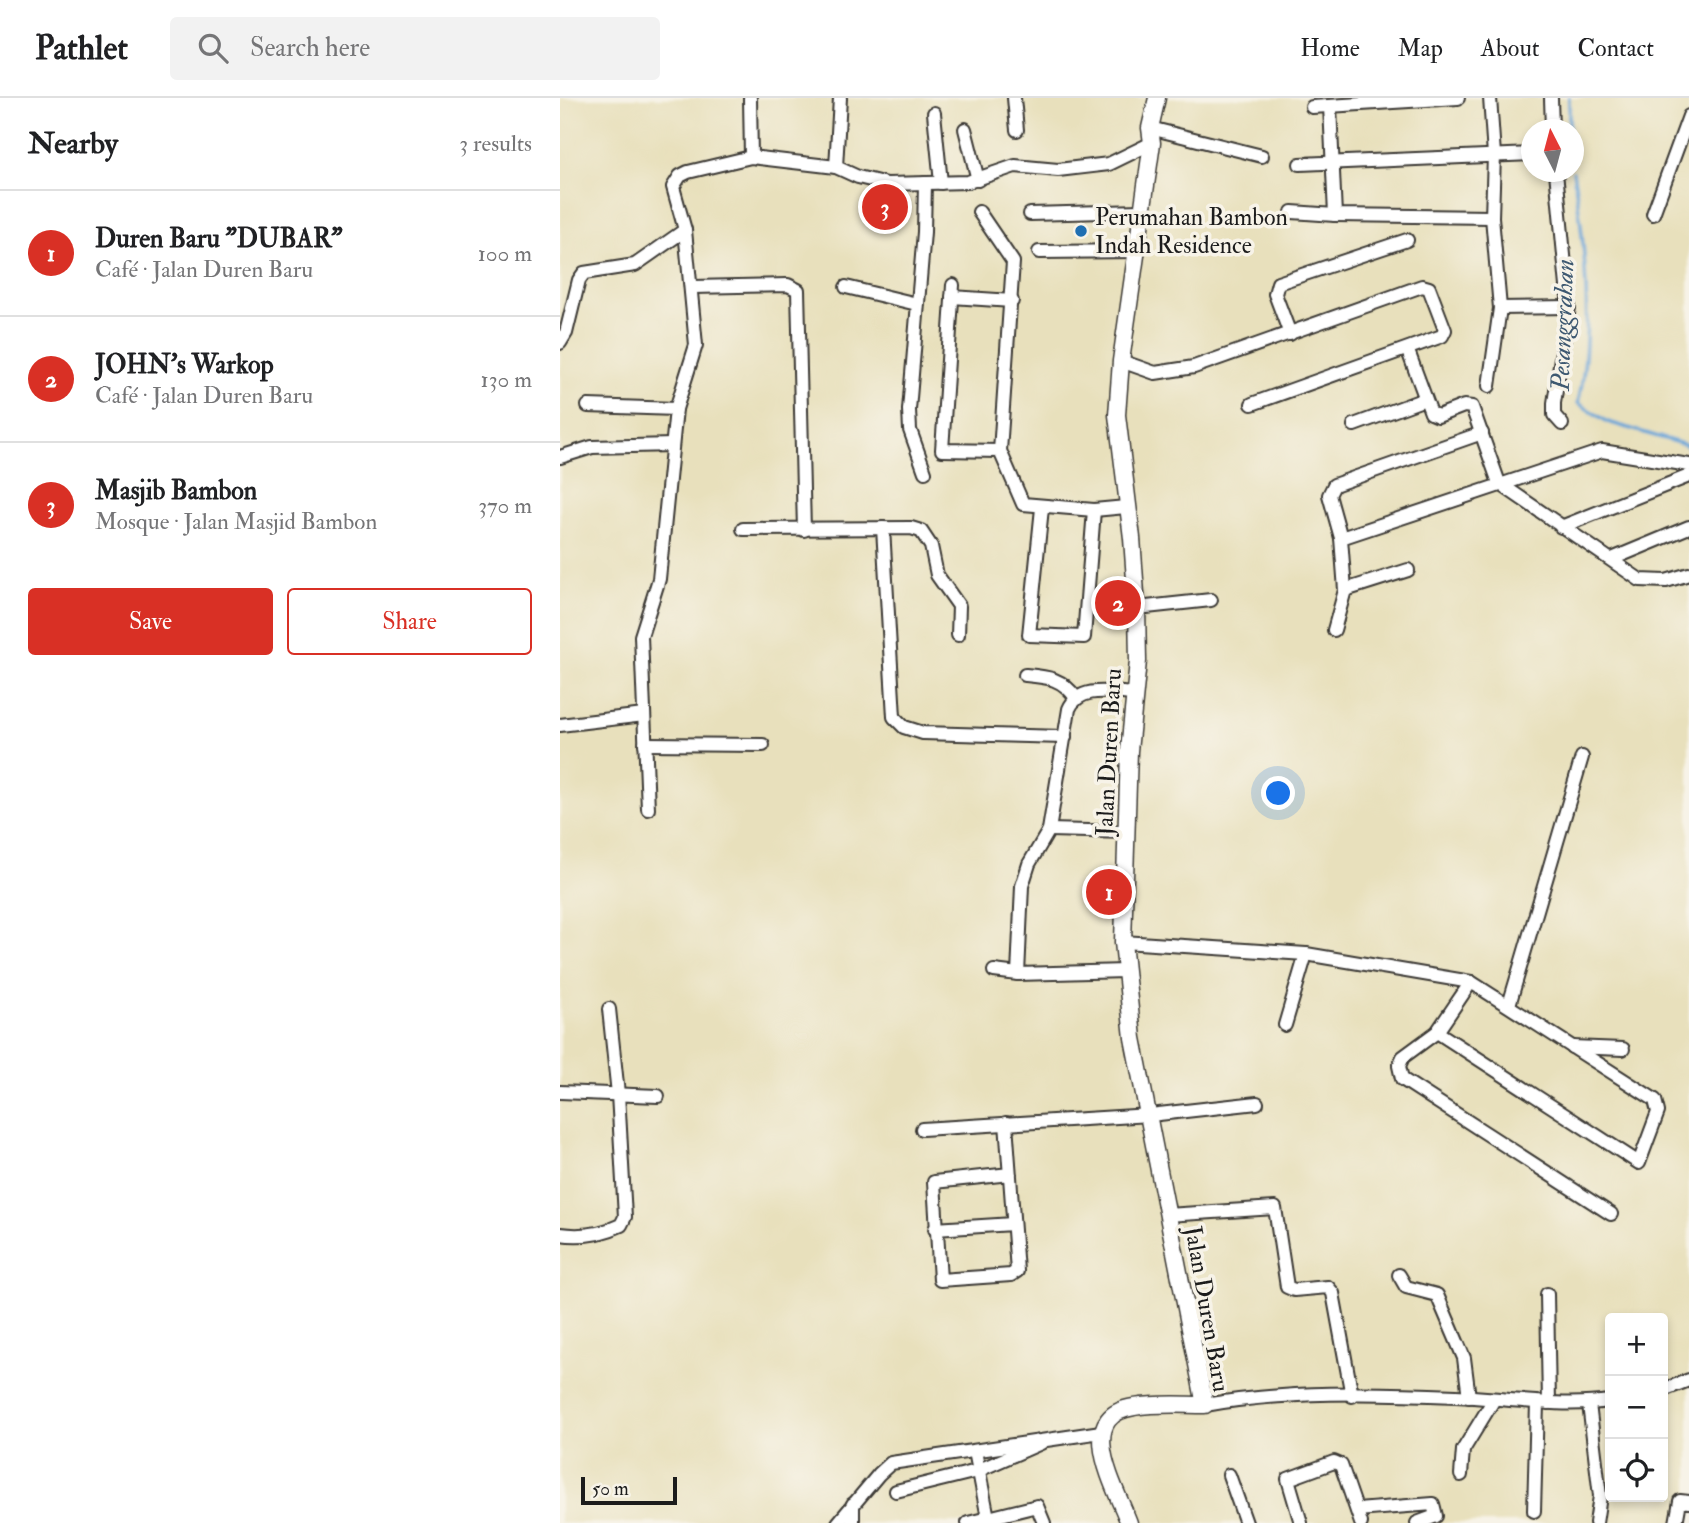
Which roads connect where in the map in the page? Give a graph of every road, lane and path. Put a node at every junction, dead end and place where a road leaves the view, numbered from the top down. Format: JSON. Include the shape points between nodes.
{"nodes":[{"id":1,"x":750,"y":98,"type":"edge"},
{"id":2,"x":840,"y":98,"type":"edge"},
{"id":3,"x":1014,"y":98,"type":"edge"},
{"id":4,"x":1157,"y":98,"type":"edge"},
{"id":5,"x":1458,"y":98,"type":"edge"},
{"id":6,"x":1490,"y":98,"type":"edge"},
{"id":7,"x":1550,"y":98,"type":"edge"},
{"id":8,"x":1419,"y":99,"type":"edge"},
{"id":9,"x":1330,"y":106,"type":"junction"},
{"id":10,"x":1312,"y":107,"type":"dead end"},
{"id":11,"x":934,"y":113,"type":"dead end"},
{"id":12,"x":1689,"y":116,"type":"edge"},
{"id":13,"x":1551,"y":119,"type":"edge"},
{"id":14,"x":965,"y":129,"type":"dead end"},
{"id":15,"x":1017,"y":130,"type":"dead end"},
{"id":16,"x":1151,"y":136,"type":"junction"},
{"id":17,"x":1521,"y":154,"type":"edge"},
{"id":18,"x":1494,"y":155,"type":"junction"},
{"id":19,"x":1262,"y":156,"type":"dead end"},
{"id":20,"x":751,"y":157,"type":"junction"},
{"id":21,"x":1300,"y":164,"type":"dead end"},
{"id":22,"x":1333,"y":164,"type":"junction"},
{"id":23,"x":836,"y":167,"type":"junction"},
{"id":24,"x":978,"y":180,"type":"junction"},
{"id":25,"x":1557,"y":182,"type":"edge"},
{"id":26,"x":925,"y":183,"type":"junction"},
{"id":27,"x":942,"y":183,"type":"junction"},
{"id":28,"x":1140,"y":211,"type":"junction"},
{"id":29,"x":979,"y":212,"type":"dead end"},
{"id":30,"x":1292,"y":212,"type":"dead end"},
{"id":31,"x":1030,"y":214,"type":"dead end"},
{"id":32,"x":1653,"y":214,"type":"dead end"},
{"id":33,"x":1335,"y":215,"type":"junction"},
{"id":34,"x":1492,"y":217,"type":"junction"},
{"id":35,"x":685,"y":230,"type":"junction"},
{"id":36,"x":1407,"y":240,"type":"dead end"},
{"id":37,"x":1138,"y":251,"type":"junction"},
{"id":38,"x":1039,"y":252,"type":"dead end"},
{"id":39,"x":693,"y":287,"type":"junction"},
{"id":40,"x":846,"y":287,"type":"dead end"},
{"id":41,"x":1012,"y":301,"type":"junction"},
{"id":42,"x":917,"y":304,"type":"junction"},
{"id":43,"x":1569,"y":307,"type":"junction"},
{"id":44,"x":1500,"y":308,"type":"junction"},
{"id":45,"x":1290,"y":334,"type":"junction"},
{"id":46,"x":560,"y":343,"type":"edge"},
{"id":47,"x":1408,"y":351,"type":"junction"},
{"id":48,"x":1121,"y":361,"type":"junction"},
{"id":49,"x":1489,"y":386,"type":"dead end"},
{"id":50,"x":1425,"y":399,"type":"junction"},
{"id":51,"x":1252,"y":404,"type":"dead end"},
{"id":52,"x":588,"y":406,"type":"dead end"},
{"id":53,"x":676,"y":409,"type":"junction"},
{"id":54,"x":1562,"y":424,"type":"dead end"},
{"id":55,"x":1354,"y":425,"type":"dead end"},
{"id":56,"x":1482,"y":433,"type":"junction"},
{"id":57,"x":672,"y":445,"type":"junction"},
{"id":58,"x":1000,"y":451,"type":"junction"},
{"id":59,"x":560,"y":457,"type":"edge"},
{"id":60,"x":1689,"y":465,"type":"edge"},
{"id":61,"x":925,"y":472,"type":"dead end"},
{"id":62,"x":1689,"y":476,"type":"edge"},
{"id":63,"x":1499,"y":483,"type":"junction"},
{"id":64,"x":1126,"y":507,"type":"junction"},
{"id":65,"x":1041,"y":508,"type":"junction"},
{"id":66,"x":1094,"y":510,"type":"junction"},
{"id":67,"x":1561,"y":527,"type":"junction"},
{"id":68,"x":1689,"y":527,"type":"edge"},
{"id":69,"x":883,"y":528,"type":"junction"},
{"id":70,"x":743,"y":529,"type":"dead end"},
{"id":71,"x":804,"y":530,"type":"junction"},
{"id":72,"x":1341,"y":538,"type":"junction"},
{"id":73,"x":1612,"y":559,"type":"junction"},
{"id":74,"x":1408,"y":570,"type":"dead end"},
{"id":75,"x":1689,"y":574,"type":"edge"},
{"id":76,"x":1345,"y":590,"type":"junction"},
{"id":77,"x":1211,"y":600,"type":"dead end"},
{"id":78,"x":1137,"y":608,"type":"junction"},
{"id":79,"x":1335,"y":630,"type":"dead end"},
{"id":80,"x":958,"y":635,"type":"dead end"},
{"id":81,"x":1025,"y":676,"type":"dead end"},
{"id":82,"x":1135,"y":694,"type":"junction"},
{"id":83,"x":1076,"y":698,"type":"junction"},
{"id":84,"x":644,"y":715,"type":"junction"},
{"id":85,"x":560,"y":725,"type":"edge"},
{"id":86,"x":1065,"y":737,"type":"junction"},
{"id":87,"x":645,"y":744,"type":"junction"},
{"id":88,"x":763,"y":745,"type":"dead end"},
{"id":89,"x":1582,"y":757,"type":"dead end"},
{"id":90,"x":648,"y":809,"type":"dead end"},
{"id":91,"x":1049,"y":830,"type":"junction"},
{"id":92,"x":1127,"y":832,"type":"junction"},
{"id":93,"x":1124,"y":942,"type":"junction"},
{"id":94,"x":1306,"y":954,"type":"junction"},
{"id":95,"x":994,"y":971,"type":"dead end"},
{"id":96,"x":1125,"y":971,"type":"junction"},
{"id":97,"x":1018,"y":974,"type":"junction"},
{"id":98,"x":1471,"y":982,"type":"junction"},
{"id":99,"x":1509,"y":1004,"type":"junction"},
{"id":100,"x":609,"y":1009,"type":"dead end"},
{"id":101,"x":1285,"y":1025,"type":"dead end"},
{"id":102,"x":1437,"y":1032,"type":"junction"},
{"id":103,"x":1572,"y":1046,"type":"junction"},
{"id":104,"x":1623,"y":1049,"type":"dead end"},
{"id":105,"x":560,"y":1092,"type":"edge"},
{"id":106,"x":618,"y":1094,"type":"junction"},
{"id":107,"x":657,"y":1096,"type":"dead end"},
{"id":108,"x":1257,"y":1103,"type":"dead end"},
{"id":109,"x":1150,"y":1115,"type":"junction"},
{"id":110,"x":1006,"y":1123,"type":"junction"},
{"id":111,"x":922,"y":1129,"type":"dead end"},
{"id":112,"x":1010,"y":1174,"type":"junction"},
{"id":113,"x":1611,"y":1214,"type":"dead end"},
{"id":114,"x":1167,"y":1215,"type":"junction"},
{"id":115,"x":1013,"y":1224,"type":"junction"},
{"id":116,"x":935,"y":1229,"type":"junction"},
{"id":117,"x":560,"y":1234,"type":"edge"},
{"id":118,"x":1399,"y":1275,"type":"dead end"},
{"id":119,"x":1547,"y":1294,"type":"dead end"},
{"id":120,"x":1689,"y":1380,"type":"edge"},
{"id":121,"x":1668,"y":1388,"type":"edge"},
{"id":122,"x":1352,"y":1396,"type":"junction"},
{"id":123,"x":1469,"y":1397,"type":"junction"},
{"id":124,"x":1493,"y":1401,"type":"junction"},
{"id":125,"x":1605,"y":1402,"type":"edge"},
{"id":126,"x":1543,"y":1403,"type":"junction"},
{"id":127,"x":1589,"y":1404,"type":"junction"},
{"id":128,"x":1205,"y":1405,"type":"junction"},
{"id":129,"x":1101,"y":1432,"type":"junction"},
{"id":130,"x":1047,"y":1439,"type":"junction"},
{"id":131,"x":975,"y":1451,"type":"junction"},
{"id":132,"x":977,"y":1471,"type":"junction"},
{"id":133,"x":1229,"y":1475,"type":"dead end"},
{"id":134,"x":1461,"y":1475,"type":"dead end"},
{"id":135,"x":896,"y":1491,"type":"dead end"},
{"id":136,"x":1689,"y":1502,"type":"edge"},
{"id":137,"x":853,"y":1504,"type":"junction"},
{"id":138,"x":1534,"y":1511,"type":"dead end"},
{"id":139,"x":1359,"y":1517,"type":"edge"},
{"id":140,"x":988,"y":1521,"type":"edge"},
{"id":141,"x":838,"y":1523,"type":"edge"},
{"id":142,"x":853,"y":1523,"type":"edge"},
{"id":143,"x":968,"y":1523,"type":"edge"},
{"id":144,"x":1044,"y":1523,"type":"edge"},
{"id":145,"x":1129,"y":1523,"type":"edge"},
{"id":146,"x":1246,"y":1523,"type":"edge"},
{"id":147,"x":1301,"y":1523,"type":"edge"},
{"id":148,"x":1417,"y":1523,"type":"edge"},
{"id":149,"x":1596,"y":1523,"type":"edge"},
{"id":150,"x":1676,"y":1523,"type":"edge"}],
"edges":[{"from":1,"to":20,"type":"street"},
{"from":2,"to":23,"type":"street"},
{"from":3,"to":15,"type":"street"},
{"from":4,"to":16,"type":"street","name":"Jalan Duren Baru"},
{"from":5,"to":8,"type":"street"},
{"from":6,"to":18,"type":"street"},
{"from":7,"to":13,"type":"street"},
{"from":8,"to":9,"type":"street"},
{"from":9,"to":10,"type":"street"},
{"from":9,"to":22,"type":"street"},
{"from":11,"to":27,"type":"street"},
{"from":12,"to":32,"type":"street"},
{"from":14,"to":24,"type":"street"},
{"from":16,"to":19,"type":"street"},
{"from":16,"to":24,"type":"street","via":[[1109,164],[1058,170],[1015,166]]},
{"from":16,"to":28,"type":"street","name":"Jalan Duren Baru"},
{"from":17,"to":18,"type":"street"},
{"from":18,"to":22,"type":"street"},
{"from":18,"to":34,"type":"street"},
{"from":20,"to":23,"type":"street"},
{"from":20,"to":35,"type":"street","via":[[675,181],[673,195]]},
{"from":21,"to":22,"type":"street"},
{"from":22,"to":33,"type":"street"},
{"from":23,"to":26,"type":"street","via":[[872,182]]},
{"from":24,"to":27,"type":"street"},
{"from":25,"to":43,"type":"street"},
{"from":26,"to":27,"type":"street"},
{"from":26,"to":42,"type":"street"},
{"from":28,"to":31,"type":"street"},
{"from":28,"to":37,"type":"street","name":"Jalan Duren Baru"},
{"from":29,"to":41,"type":"street","via":[[1013,262]]},
{"from":30,"to":33,"type":"street"},
{"from":33,"to":34,"type":"street"},
{"from":34,"to":44,"type":"street"},
{"from":35,"to":39,"type":"street"},
{"from":35,"to":46,"type":"street","via":[[635,265],[584,273]]},
{"from":36,"to":45,"type":"street","via":[[1278,283],[1275,294]]},
{"from":37,"to":38,"type":"street"},
{"from":37,"to":48,"type":"street","name":"Jalan Duren Baru"},
{"from":39,"to":53,"type":"street","via":[[696,345]]},
{"from":39,"to":71,"type":"street","via":[[788,285],[798,290]]},
{"from":40,"to":42,"type":"street"},
{"from":41,"to":58,"type":"street"},
{"from":41,"to":58,"type":"street","via":[[953,291],[942,450]]},
{"from":42,"to":61,"type":"street","via":[[910,430]]},
{"from":43,"to":44,"type":"street"},
{"from":43,"to":54,"type":"street","via":[[1554,403],[1554,415]]},
{"from":44,"to":49,"type":"street"},
{"from":45,"to":47,"type":"street","via":[[1426,286],[1444,333]]},
{"from":45,"to":48,"type":"street","via":[[1177,370],[1155,373]]},
{"from":47,"to":50,"type":"street"},
{"from":47,"to":51,"type":"street"},
{"from":48,"to":64,"type":"street","name":"Jalan Duren Baru","via":[[1116,415]]},
{"from":50,"to":55,"type":"street"},
{"from":50,"to":56,"type":"street","via":[[1436,415],[1469,406]]},
{"from":52,"to":53,"type":"street"},
{"from":53,"to":57,"type":"street"},
{"from":56,"to":63,"type":"street"},
{"from":56,"to":72,"type":"street","via":[[1334,485],[1329,495]]},
{"from":57,"to":59,"type":"street","via":[[592,447]]},
{"from":57,"to":84,"type":"street","via":[[659,579],[641,636]]},
{"from":58,"to":65,"type":"street","via":[[1023,504]]},
{"from":60,"to":63,"type":"street","via":[[1602,451]]},
{"from":62,"to":67,"type":"street"},
{"from":63,"to":67,"type":"street"},
{"from":63,"to":72,"type":"street"},
{"from":64,"to":66,"type":"street"},
{"from":64,"to":78,"type":"street","name":"Jalan Duren Baru"},
{"from":65,"to":66,"type":"street"},
{"from":65,"to":66,"type":"street","via":[[1030,635],[1084,637]]},
{"from":67,"to":73,"type":"street"},
{"from":68,"to":73,"type":"street"},
{"from":69,"to":71,"type":"street"},
{"from":69,"to":80,"type":"street","via":[[911,528],[928,538],[937,575],[960,606]]},
{"from":69,"to":86,"type":"street","via":[[894,717],[904,727],[923,733]]},
{"from":70,"to":71,"type":"street"},
{"from":72,"to":76,"type":"street"},
{"from":73,"to":75,"type":"street","via":[[1640,580],[1666,581]]},
{"from":74,"to":76,"type":"street"},
{"from":76,"to":79,"type":"street"},
{"from":77,"to":78,"type":"street"},
{"from":78,"to":82,"type":"street","name":"Jalan Duren Baru"},
{"from":81,"to":83,"type":"street","via":[[1058,680]]},
{"from":82,"to":83,"type":"street","via":[[1093,693]]},
{"from":82,"to":92,"type":"street","name":"Jalan Duren Baru"},
{"from":83,"to":86,"type":"street","via":[[1069,709]]},
{"from":84,"to":85,"type":"street"},
{"from":84,"to":87,"type":"street"},
{"from":86,"to":91,"type":"street"},
{"from":87,"to":88,"type":"street"},
{"from":87,"to":90,"type":"street"},
{"from":89,"to":99,"type":"street"},
{"from":91,"to":92,"type":"street"},
{"from":91,"to":97,"type":"street","via":[[1022,886]]},
{"from":92,"to":93,"type":"street","name":"Jalan Duren Baru"},
{"from":93,"to":94,"type":"street"},
{"from":93,"to":96,"type":"street","name":"Jalan Duren Baru"},
{"from":94,"to":98,"type":"street"},
{"from":94,"to":101,"type":"street"},
{"from":95,"to":97,"type":"street"},
{"from":96,"to":97,"type":"street"},
{"from":96,"to":109,"type":"street","name":"Jalan Duren Baru","via":[[1133,1038]]},
{"from":98,"to":99,"type":"street"},
{"from":98,"to":102,"type":"street"},
{"from":99,"to":103,"type":"street"},
{"from":100,"to":106,"type":"street"},
{"from":102,"to":103,"type":"street","via":[[1639,1163],[1658,1112],[1657,1102]]},
{"from":102,"to":113,"type":"street","via":[[1403,1057],[1399,1071],[1405,1083]]},
{"from":103,"to":104,"type":"street"},
{"from":105,"to":106,"type":"street"},
{"from":106,"to":107,"type":"street"},
{"from":106,"to":117,"type":"street","via":[[624,1222],[594,1233]]},
{"from":108,"to":109,"type":"street"},
{"from":109,"to":110,"type":"street"},
{"from":109,"to":114,"type":"street","name":"Jalan Duren Baru"},
{"from":110,"to":111,"type":"street"},
{"from":110,"to":112,"type":"street"},
{"from":112,"to":115,"type":"street"},
{"from":112,"to":116,"type":"street","via":[[934,1182]]},
{"from":114,"to":122,"type":"street","via":[[1275,1208],[1286,1287],[1328,1287],[1333,1293]]},
{"from":114,"to":128,"type":"street","name":"Jalan Duren Baru"},
{"from":115,"to":116,"type":"street"},
{"from":115,"to":116,"type":"street","via":[[1014,1274],[944,1281],[938,1276]]},
{"from":118,"to":123,"type":"street","via":[[1406,1287],[1437,1295],[1464,1358]]},
{"from":119,"to":126,"type":"street"},
{"from":120,"to":121,"type":"street"},
{"from":122,"to":123,"type":"street"},
{"from":122,"to":128,"type":"street","via":[[1258,1397]]},
{"from":123,"to":124,"type":"street"},
{"from":124,"to":126,"type":"street"},
{"from":124,"to":134,"type":"street","via":[[1463,1450]]},
{"from":125,"to":127,"type":"street"},
{"from":126,"to":127,"type":"street"},
{"from":126,"to":138,"type":"street"},
{"from":127,"to":149,"type":"street","via":[[1600,1496]]},
{"from":128,"to":129,"type":"street","name":"Jalan Duren Baru","via":[[1118,1411],[1105,1420]]},
{"from":129,"to":130,"type":"street"},
{"from":129,"to":145,"type":"street","via":[[1101,1448]]},
{"from":130,"to":131,"type":"street"},
{"from":130,"to":132,"type":"street"},
{"from":131,"to":132,"type":"street"},
{"from":131,"to":137,"type":"street","via":[[891,1464]]},
{"from":132,"to":135,"type":"street"},
{"from":132,"to":140,"type":"street"},
{"from":133,"to":146,"type":"street"},
{"from":136,"to":150,"type":"street","via":[[1680,1502]]},
{"from":137,"to":141,"type":"street"},
{"from":137,"to":142,"type":"street"},
{"from":139,"to":147,"type":"street","via":[[1341,1465],[1334,1462],[1288,1479]]},
{"from":139,"to":148,"type":"street","via":[[1433,1504],[1436,1516]]},
{"from":140,"to":143,"type":"street"},
{"from":140,"to":144,"type":"street","via":[[1037,1506]]}]}
